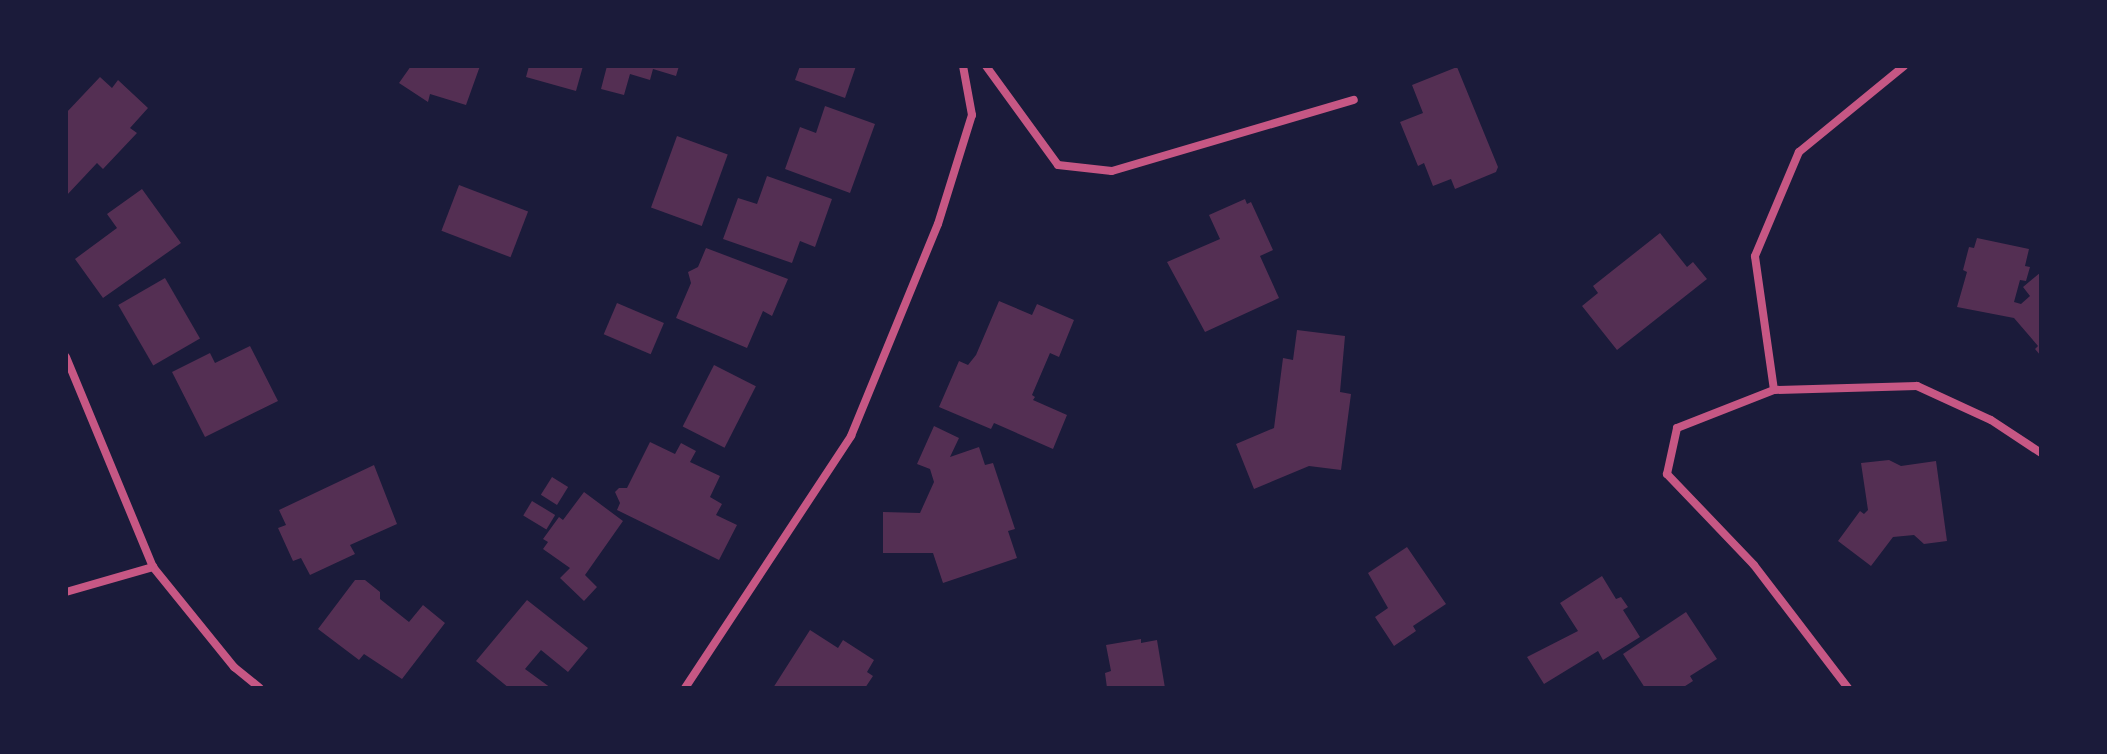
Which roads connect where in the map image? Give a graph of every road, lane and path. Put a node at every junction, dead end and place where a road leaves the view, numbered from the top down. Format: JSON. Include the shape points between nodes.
{"nodes":[{"id":1,"x":963,"y":66,"type":"edge"},
{"id":2,"x":986,"y":66,"type":"edge"},
{"id":3,"x":1904,"y":66,"type":"edge"},
{"id":4,"x":1354,"y":100,"type":"dead end"},
{"id":5,"x":66,"y":357,"type":"edge"},
{"id":6,"x":1774,"y":390,"type":"junction"},
{"id":7,"x":2041,"y":453,"type":"edge"},
{"id":8,"x":153,"y":567,"type":"junction"},
{"id":9,"x":66,"y":592,"type":"edge"},
{"id":10,"x":260,"y":688,"type":"edge"},
{"id":11,"x":685,"y":688,"type":"edge"},
{"id":12,"x":1848,"y":688,"type":"edge"}],
"edges":[{"from":1,"to":11,"type":"street","via":[[972,115],[938,224],[851,436]]},
{"from":2,"to":4,"type":"street","via":[[1058,165],[1112,171]]},
{"from":3,"to":6,"type":"street","via":[[1799,152],[1755,256]]},
{"from":5,"to":8,"type":"street"},
{"from":6,"to":7,"type":"street","via":[[1917,386],[1991,420]]},
{"from":6,"to":12,"type":"street","via":[[1677,428],[1667,474],[1754,565]]},
{"from":8,"to":9,"type":"street"},
{"from":8,"to":10,"type":"street","via":[[234,667]]}]}
